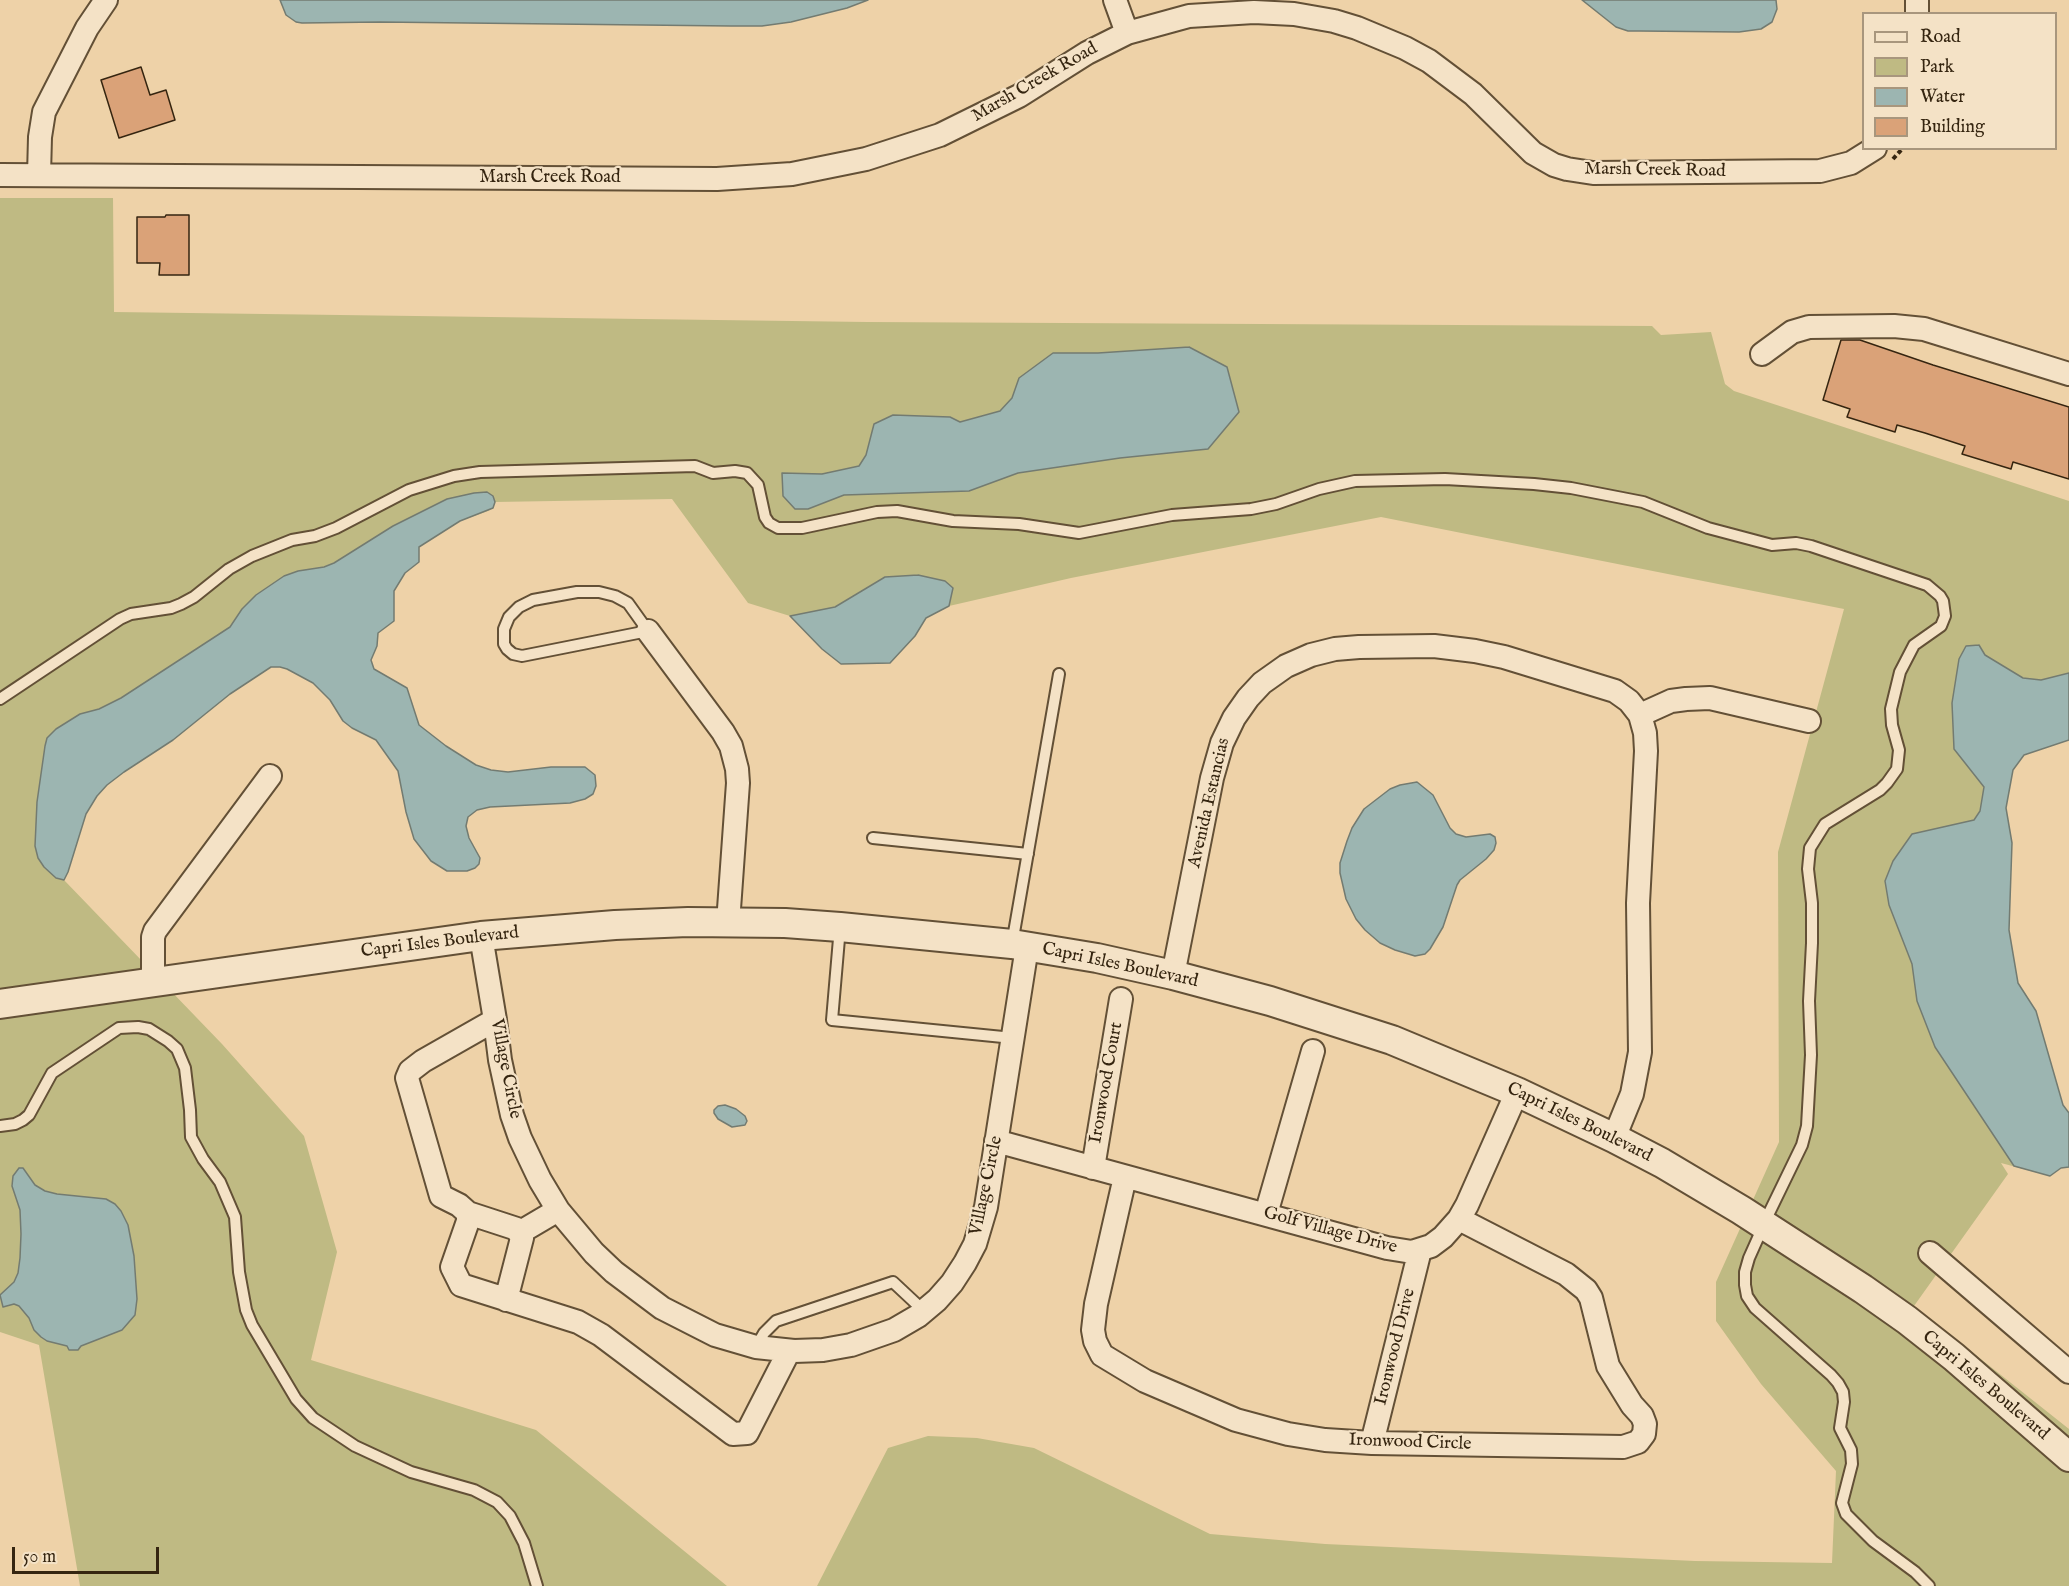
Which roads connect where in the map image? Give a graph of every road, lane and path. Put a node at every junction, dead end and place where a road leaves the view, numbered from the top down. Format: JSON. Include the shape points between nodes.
{"nodes":[{"id":1,"x":106,"y":0,"type":"edge"},
{"id":2,"x":1115,"y":0,"type":"edge"},
{"id":3,"x":1127,"y":33,"type":"junction"},
{"id":4,"x":1897,"y":150,"type":"edge"},
{"id":5,"x":1883,"y":155,"type":"edge"},
{"id":6,"x":0,"y":175,"type":"edge"},
{"id":7,"x":39,"y":175,"type":"junction"},
{"id":8,"x":1762,"y":354,"type":"dead end"},
{"id":9,"x":2069,"y":374,"type":"edge"},
{"id":10,"x":648,"y":631,"type":"junction"},
{"id":11,"x":1059,"y":674,"type":"dead end"},
{"id":12,"x":0,"y":699,"type":"edge"},
{"id":13,"x":1640,"y":715,"type":"junction"},
{"id":14,"x":1809,"y":721,"type":"dead end"},
{"id":15,"x":270,"y":776,"type":"dead end"},
{"id":16,"x":873,"y":838,"type":"dead end"},
{"id":17,"x":1028,"y":854,"type":"junction"},
{"id":18,"x":728,"y":923,"type":"junction"},
{"id":19,"x":840,"y":927,"type":"junction"},
{"id":20,"x":481,"y":936,"type":"junction"},
{"id":21,"x":1020,"y":945,"type":"junction"},
{"id":22,"x":1173,"y":975,"type":"junction"},
{"id":23,"x":153,"y":983,"type":"junction"},
{"id":24,"x":1121,"y":999,"type":"dead end"},
{"id":25,"x":0,"y":1004,"type":"edge"},
{"id":26,"x":495,"y":1020,"type":"junction"},
{"id":27,"x":1013,"y":1038,"type":"junction"},
{"id":28,"x":1313,"y":1051,"type":"dead end"},
{"id":29,"x":1517,"y":1092,"type":"junction"},
{"id":30,"x":0,"y":1126,"type":"edge"},
{"id":31,"x":1614,"y":1138,"type":"junction"},
{"id":32,"x":996,"y":1141,"type":"junction"},
{"id":33,"x":1093,"y":1168,"type":"junction"},
{"id":34,"x":1125,"y":1177,"type":"junction"},
{"id":35,"x":558,"y":1210,"type":"junction"},
{"id":36,"x":468,"y":1213,"type":"junction"},
{"id":37,"x":1266,"y":1214,"type":"junction"},
{"id":38,"x":1459,"y":1219,"type":"junction"},
{"id":39,"x":1764,"y":1224,"type":"junction"},
{"id":40,"x":519,"y":1233,"type":"junction"},
{"id":41,"x":1420,"y":1250,"type":"junction"},
{"id":42,"x":1930,"y":1252,"type":"dead end"},
{"id":43,"x":506,"y":1300,"type":"junction"},
{"id":44,"x":924,"y":1311,"type":"junction"},
{"id":45,"x":756,"y":1347,"type":"junction"},
{"id":46,"x":789,"y":1351,"type":"junction"},
{"id":47,"x":2069,"y":1372,"type":"edge"},
{"id":48,"x":1372,"y":1443,"type":"junction"},
{"id":49,"x":2069,"y":1457,"type":"edge"},
{"id":50,"x":537,"y":1586,"type":"edge"},
{"id":51,"x":1929,"y":1586,"type":"edge"}],
"edges":[{"from":1,"to":7,"type":"street","via":[[87,28],[44,112]]},
{"from":2,"to":3,"type":"street"},
{"from":3,"to":5,"type":"street","name":"Marsh Creek Road","via":[[1189,16],[1254,12],[1294,14],[1358,28],[1429,61],[1473,94],[1533,153],[1554,165],[1583,172],[1820,171]]},
{"from":3,"to":7,"type":"street","name":"Marsh Creek Road","via":[[1019,96],[940,135],[866,159],[792,174],[717,178]]},
{"from":4,"to":5,"type":"path"},
{"from":6,"to":7,"type":"street","name":"Marsh Creek Road"},
{"from":8,"to":9,"type":"street","via":[[1792,332],[1809,327],[1894,326],[1924,329]]},
{"from":10,"to":10,"type":"lane","via":[[628,603],[599,592],[577,592],[533,600],[519,607],[504,629],[504,644],[513,654],[522,656]]},
{"from":10,"to":18,"type":"street","via":[[731,747],[737,769]]},
{"from":11,"to":17,"type":"lane"},
{"from":12,"to":39,"type":"lane","via":[[120,619],[180,604],[252,556],[336,528],[410,490],[480,472],[695,466],[713,473],[747,473],[758,485],[765,517],[778,528],[802,528],[897,511],[953,522],[1019,524],[1079,533],[1172,515],[1276,504],[1354,482],[1445,479],[1571,488],[1643,502],[1708,528],[1758,542],[1811,546],[1926,585],[1940,596],[1945,616],[1941,626],[1914,645],[1900,672],[1891,709],[1899,750],[1899,762],[1892,777],[1880,790],[1825,824],[1810,848],[1809,1114],[1802,1145]]},
{"from":13,"to":14,"type":"street","via":[[1671,701],[1710,698]]},
{"from":13,"to":22,"type":"street","name":"Avenida Estancias","via":[[1622,695],[1608,689],[1504,657],[1454,648],[1359,647],[1323,652],[1286,666],[1254,691],[1222,743]]},
{"from":13,"to":31,"type":"street","via":[[1646,752],[1638,903],[1640,1052],[1632,1094]]},
{"from":15,"to":23,"type":"street","via":[[155,931]]},
{"from":16,"to":17,"type":"lane"},
{"from":17,"to":21,"type":"lane"},
{"from":18,"to":19,"type":"street","name":"Capri Isles Boulevard"},
{"from":18,"to":20,"type":"street","name":"Capri Isles Boulevard","via":[[615,925]]},
{"from":19,"to":21,"type":"street","name":"Capri Isles Boulevard"},
{"from":19,"to":27,"type":"lane","via":[[832,1020]]},
{"from":20,"to":23,"type":"street","name":"Capri Isles Boulevard"},
{"from":20,"to":26,"type":"street","name":"Village Circle"},
{"from":21,"to":22,"type":"street","name":"Capri Isles Boulevard"},
{"from":21,"to":27,"type":"street","name":"Village Circle"},
{"from":22,"to":29,"type":"street","name":"Capri Isles Boulevard","via":[[1351,1026]]},
{"from":23,"to":25,"type":"street","name":"Capri Isles Boulevard"},
{"from":24,"to":33,"type":"street","name":"Ironwood Court"},
{"from":26,"to":35,"type":"street","name":"Village Circle","via":[[512,1115],[540,1180]]},
{"from":26,"to":36,"type":"street","via":[[423,1061],[410,1071],[408,1078],[441,1196]]},
{"from":27,"to":32,"type":"street","name":"Village Circle"},
{"from":28,"to":37,"type":"street"},
{"from":29,"to":31,"type":"street","name":"Capri Isles Boulevard"},
{"from":29,"to":38,"type":"street","name":"Golf Village Drive"},
{"from":30,"to":50,"type":"lane","via":[[23,1120],[52,1073],[119,1028],[148,1029],[168,1041],[177,1049],[185,1068],[193,1144],[220,1182],[235,1217],[246,1310],[296,1399],[313,1418],[355,1446],[411,1472],[468,1488],[497,1502],[510,1516],[524,1543]]},
{"from":31,"to":39,"type":"street","name":"Capri Isles Boulevard"},
{"from":32,"to":33,"type":"street"},
{"from":32,"to":44,"type":"street","name":"Village Circle","via":[[986,1207],[975,1244],[952,1283]]},
{"from":33,"to":34,"type":"street"},
{"from":34,"to":37,"type":"street","name":"Golf Village Drive"},
{"from":34,"to":48,"type":"street","name":"Ironwood Circle","via":[[1093,1320],[1095,1341],[1102,1355],[1146,1381],[1236,1420],[1306,1437]]},
{"from":35,"to":40,"type":"street"},
{"from":35,"to":45,"type":"street","name":"Village Circle","via":[[594,1253],[644,1296],[686,1322]]},
{"from":36,"to":40,"type":"street"},
{"from":36,"to":43,"type":"street","via":[[452,1267],[461,1285]]},
{"from":37,"to":41,"type":"street","name":"Golf Village Drive","via":[[1387,1248]]},
{"from":38,"to":41,"type":"street","name":"Golf Village Drive","via":[[1443,1237]]},
{"from":38,"to":48,"type":"street","name":"Ironwood Circle","via":[[1566,1274],[1586,1290],[1608,1366],[1642,1416],[1644,1434],[1638,1442],[1623,1448]]},
{"from":39,"to":49,"type":"street","name":"Capri Isles Boulevard","via":[[1907,1320]]},
{"from":39,"to":51,"type":"lane","via":[[1747,1266],[1746,1291],[1755,1308],[1841,1388],[1844,1402],[1840,1430],[1851,1450],[1852,1464],[1842,1503],[1846,1514]]},
{"from":40,"to":43,"type":"street","via":[[520,1251]]},
{"from":41,"to":48,"type":"street","name":"Ironwood Drive"},
{"from":42,"to":47,"type":"street"},
{"from":43,"to":46,"type":"street","via":[[578,1322],[601,1335],[733,1434],[747,1433]]},
{"from":44,"to":45,"type":"lane","via":[[893,1282],[776,1321]]},
{"from":44,"to":46,"type":"street","name":"Village Circle","via":[[894,1330],[861,1342],[823,1350]]},
{"from":45,"to":46,"type":"street","name":"Village Circle"}]}
